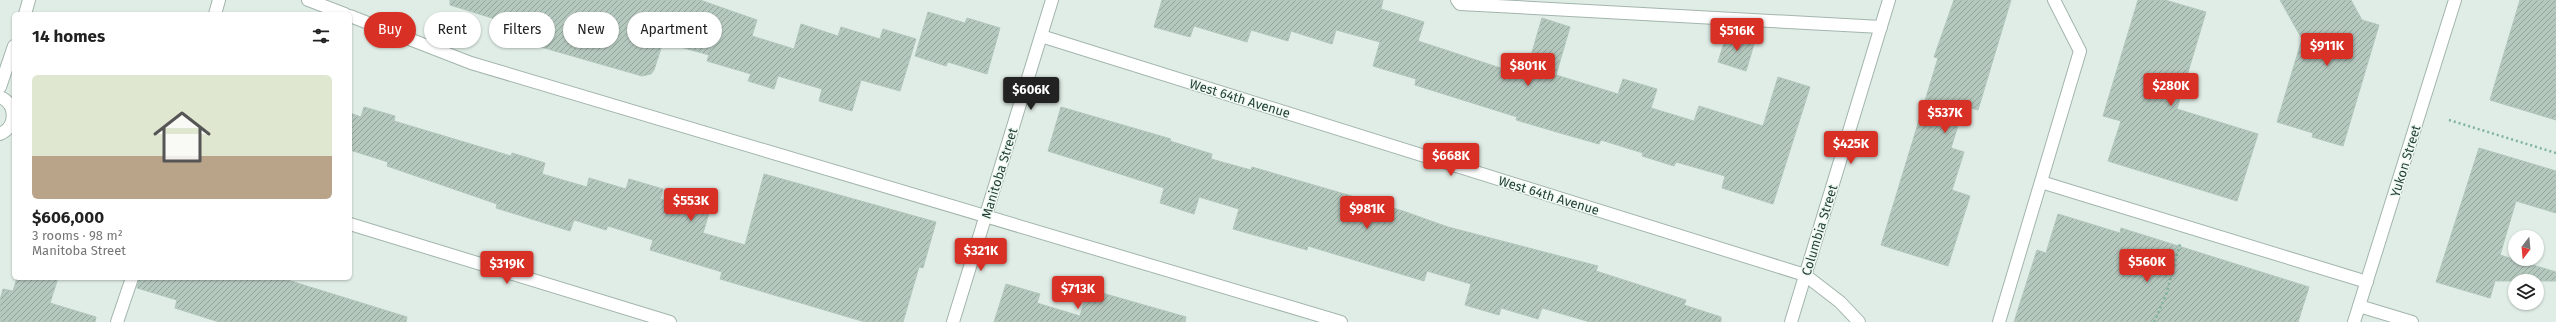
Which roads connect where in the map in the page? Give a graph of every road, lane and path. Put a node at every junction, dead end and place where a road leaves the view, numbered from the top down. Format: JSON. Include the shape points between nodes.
{"nodes":[{"id":1,"x":29,"y":0,"type":"edge"},
{"id":2,"x":219,"y":0,"type":"edge"},
{"id":3,"x":308,"y":0,"type":"edge"},
{"id":4,"x":1052,"y":0,"type":"edge"},
{"id":5,"x":1457,"y":0,"type":"edge"},
{"id":6,"x":1889,"y":0,"type":"edge"},
{"id":7,"x":2054,"y":0,"type":"edge"},
{"id":8,"x":2455,"y":0,"type":"edge"},
{"id":9,"x":26,"y":12,"type":"edge"},
{"id":10,"x":216,"y":12,"type":"edge"},
{"id":11,"x":340,"y":12,"type":"edge"},
{"id":12,"x":352,"y":17,"type":"edge"},
{"id":13,"x":1881,"y":27,"type":"junction"},
{"id":14,"x":1041,"y":36,"type":"junction"},
{"id":15,"x":12,"y":52,"type":"edge"},
{"id":16,"x":0,"y":88,"type":"edge"},
{"id":17,"x":0,"y":96,"type":"edge"},
{"id":18,"x":12,"y":109,"type":"edge"},
{"id":19,"x":2449,"y":120,"type":"dead end"},
{"id":20,"x":12,"y":124,"type":"edge"},
{"id":21,"x":0,"y":134,"type":"edge"},
{"id":22,"x":2556,"y":153,"type":"edge"},
{"id":23,"x":2041,"y":182,"type":"junction"},
{"id":24,"x":986,"y":214,"type":"junction"},
{"id":25,"x":352,"y":225,"type":"edge"},
{"id":26,"x":2185,"y":226,"type":"junction"},
{"id":27,"x":1805,"y":275,"type":"junction"},
{"id":28,"x":131,"y":280,"type":"edge"},
{"id":29,"x":2367,"y":282,"type":"junction"},
{"id":30,"x":2359,"y":306,"type":"junction"},
{"id":31,"x":117,"y":322,"type":"edge"},
{"id":32,"x":670,"y":322,"type":"edge"},
{"id":33,"x":953,"y":322,"type":"edge"},
{"id":34,"x":1341,"y":322,"type":"edge"},
{"id":35,"x":1790,"y":322,"type":"edge"},
{"id":36,"x":1859,"y":322,"type":"edge"},
{"id":37,"x":1999,"y":322,"type":"edge"},
{"id":38,"x":2154,"y":322,"type":"edge"},
{"id":39,"x":2354,"y":322,"type":"edge"},
{"id":40,"x":2412,"y":322,"type":"edge"}],
"edges":[{"from":1,"to":9,"type":"street"},
{"from":2,"to":10,"type":"street"},
{"from":3,"to":11,"type":"street"},
{"from":4,"to":14,"type":"street","name":"Manitoba Street"},
{"from":5,"to":13,"type":"street","via":[[1460,4]]},
{"from":6,"to":13,"type":"street","name":"Columbia Street"},
{"from":7,"to":23,"type":"street","via":[[2080,51]]},
{"from":8,"to":29,"type":"street","name":"Yukon Street"},
{"from":12,"to":24,"type":"street","via":[[471,62],[758,150]]},
{"from":13,"to":27,"type":"street","name":"Columbia Street"},
{"from":14,"to":24,"type":"street","name":"Manitoba Street"},
{"from":14,"to":27,"type":"street","name":"West 64th Avenue"},
{"from":15,"to":16,"type":"street"},
{"from":17,"to":18,"type":"street"},
{"from":19,"to":22,"type":"path"},
{"from":20,"to":21,"type":"street","via":[[9,129]]},
{"from":23,"to":26,"type":"street"},
{"from":23,"to":37,"type":"street"},
{"from":24,"to":33,"type":"street","name":"Manitoba Street"},
{"from":24,"to":34,"type":"street"},
{"from":25,"to":32,"type":"street"},
{"from":26,"to":29,"type":"street"},
{"from":26,"to":38,"type":"path","via":[[2166,296]]},
{"from":27,"to":35,"type":"street","name":"Columbia Street"},
{"from":27,"to":36,"type":"street","name":"West 64th Avenue","via":[[1840,302]]},
{"from":28,"to":31,"type":"street"},
{"from":29,"to":30,"type":"street","name":"Yukon Street"},
{"from":30,"to":39,"type":"street","name":"Yukon Street"},
{"from":30,"to":40,"type":"street"}]}
